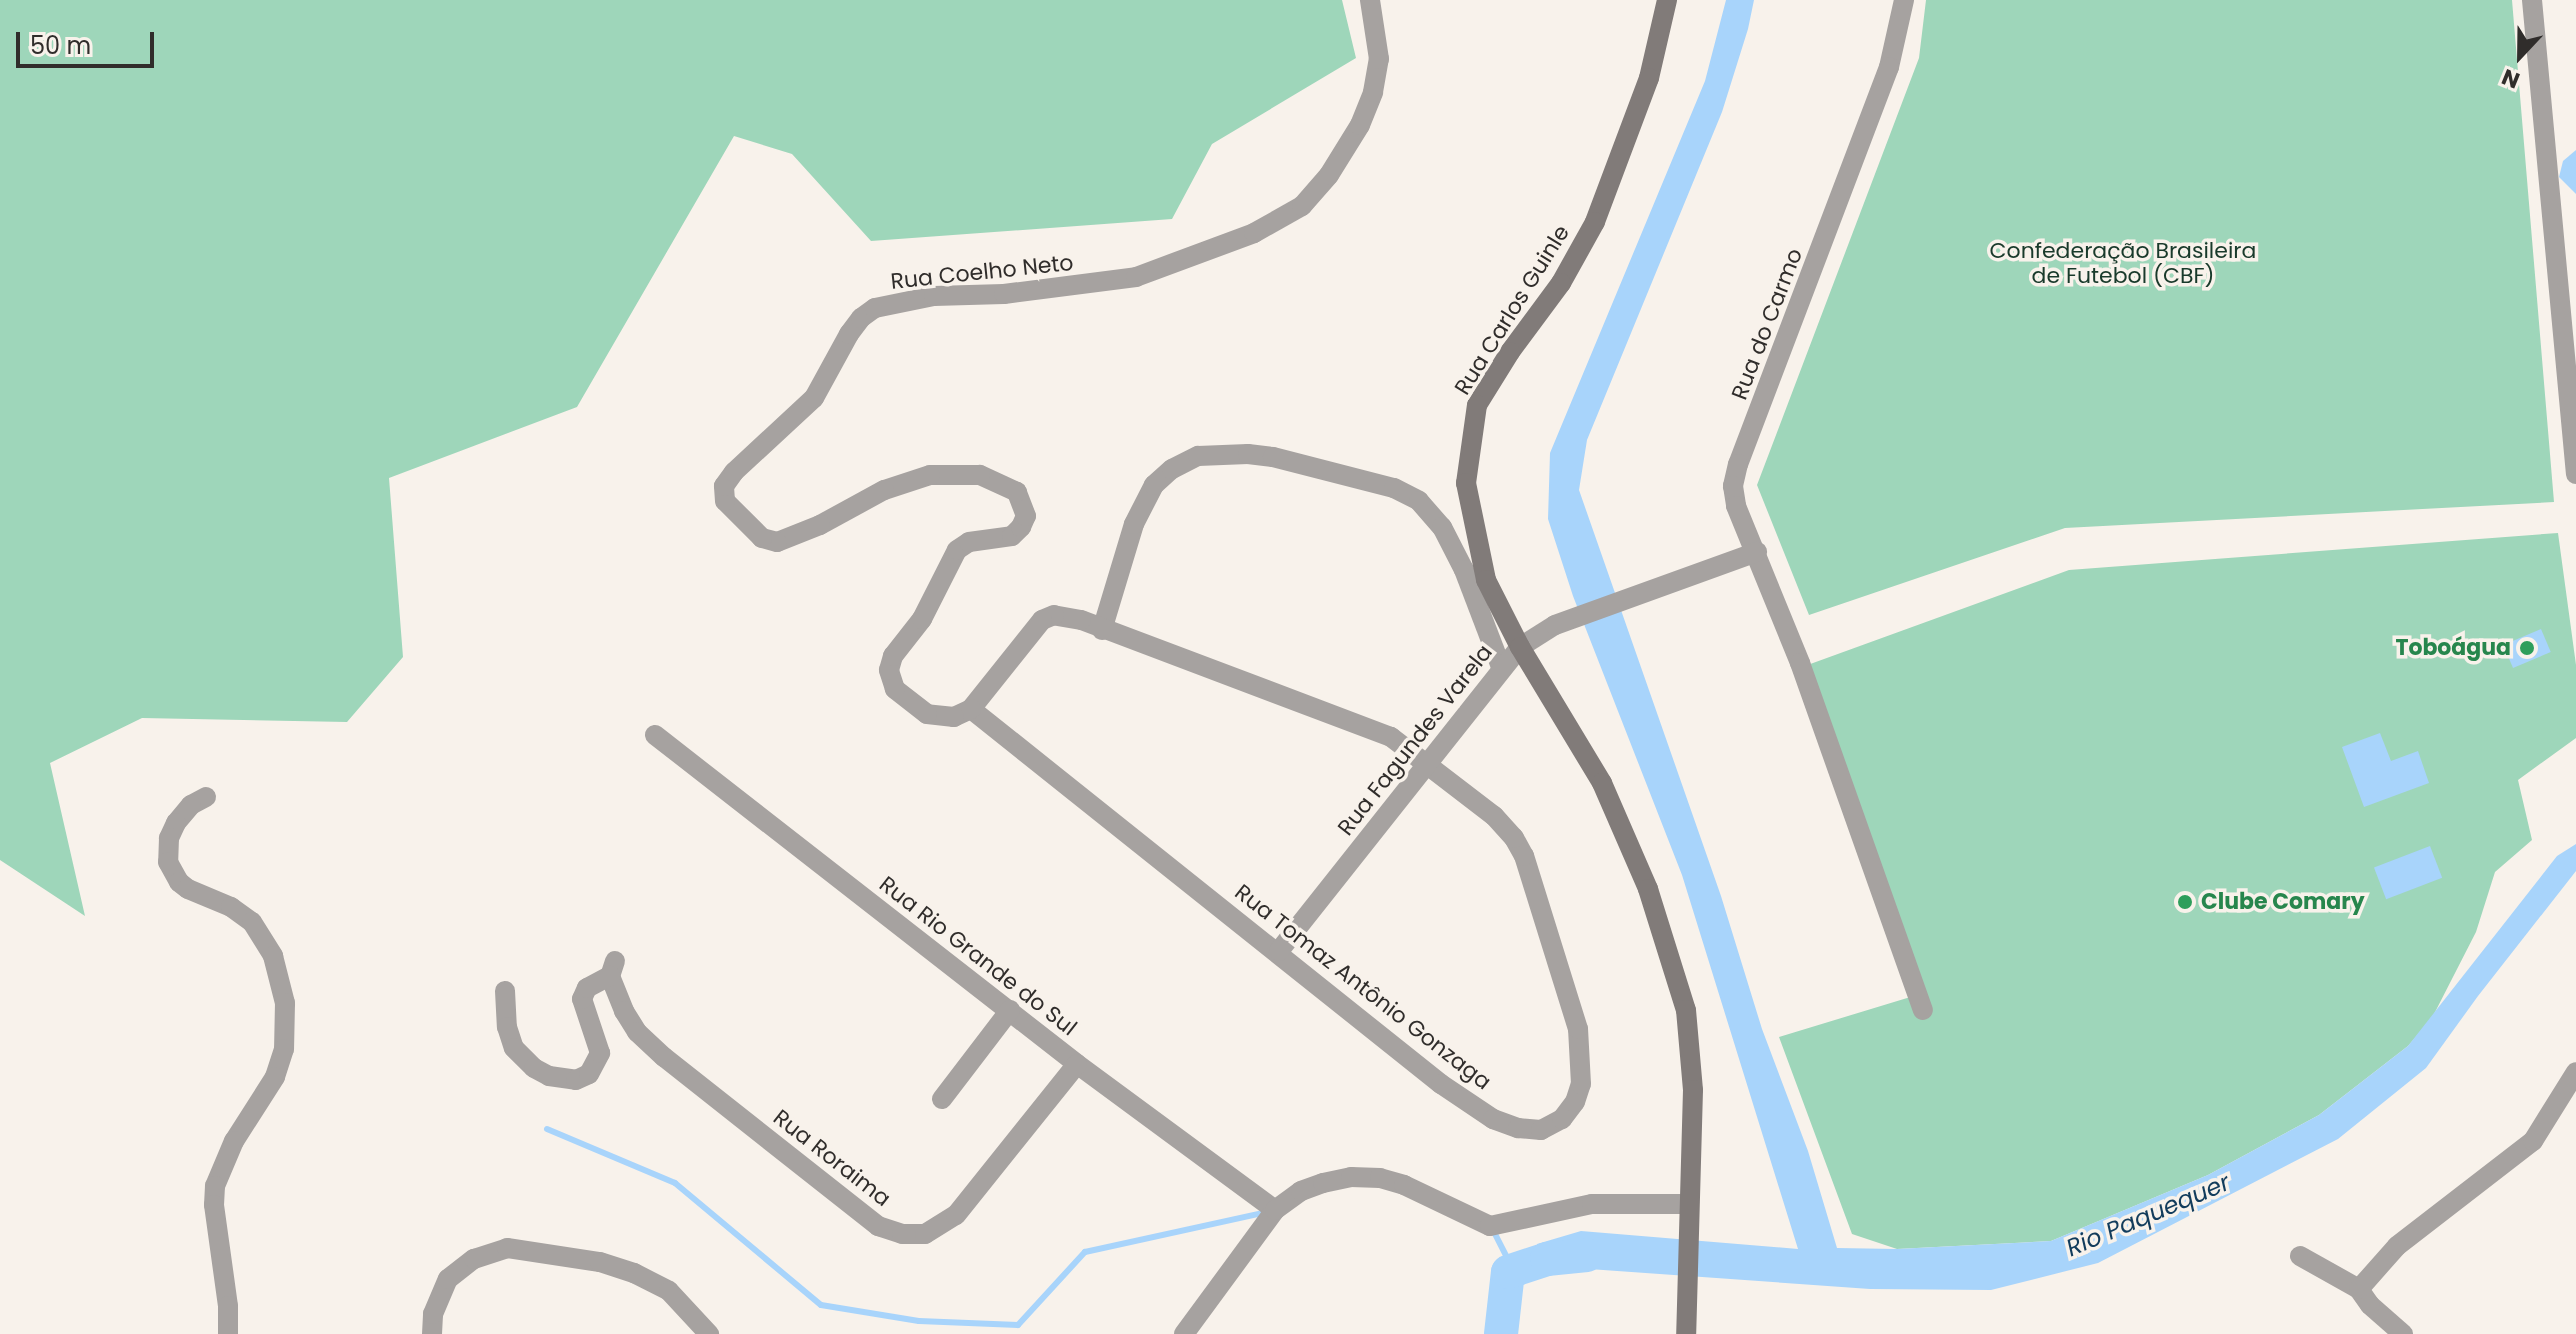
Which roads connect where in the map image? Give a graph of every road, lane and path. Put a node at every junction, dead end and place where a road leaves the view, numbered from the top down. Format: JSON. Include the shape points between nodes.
{"nodes":[{"id":1,"x":1370,"y":0,"type":"edge"},
{"id":2,"x":1667,"y":0,"type":"edge"},
{"id":3,"x":1904,"y":0,"type":"edge"},
{"id":4,"x":2532,"y":0,"type":"edge"},
{"id":5,"x":2568,"y":292,"type":"edge"},
{"id":6,"x":2576,"y":474,"type":"edge"},
{"id":7,"x":1757,"y":552,"type":"junction"},
{"id":8,"x":1102,"y":630,"type":"junction"},
{"id":9,"x":1520,"y":647,"type":"junction"},
{"id":10,"x":1501,"y":667,"type":"junction"},
{"id":11,"x":971,"y":709,"type":"junction"},
{"id":12,"x":655,"y":735,"type":"dead end"},
{"id":13,"x":1425,"y":765,"type":"junction"},
{"id":14,"x":206,"y":797,"type":"dead end"},
{"id":15,"x":1279,"y":951,"type":"junction"},
{"id":16,"x":505,"y":991,"type":"dead end"},
{"id":17,"x":1010,"y":1010,"type":"junction"},
{"id":18,"x":1923,"y":1010,"type":"dead end"},
{"id":19,"x":1077,"y":1064,"type":"junction"},
{"id":20,"x":2576,"y":1072,"type":"edge"},
{"id":21,"x":942,"y":1099,"type":"dead end"},
{"id":22,"x":1689,"y":1204,"type":"junction"},
{"id":23,"x":1275,"y":1210,"type":"junction"},
{"id":24,"x":2300,"y":1256,"type":"dead end"},
{"id":25,"x":2364,"y":1297,"type":"junction"},
{"id":26,"x":228,"y":1334,"type":"edge"},
{"id":27,"x":432,"y":1334,"type":"edge"},
{"id":28,"x":709,"y":1334,"type":"edge"},
{"id":29,"x":1184,"y":1334,"type":"edge"},
{"id":30,"x":1686,"y":1334,"type":"edge"},
{"id":31,"x":2376,"y":1334,"type":"edge"},
{"id":32,"x":2403,"y":1334,"type":"edge"}],
"edges":[{"from":1,"to":11,"type":"street","name":"Rua Coelho Neto","via":[[1379,59],[1373,92],[1329,175],[1302,206],[1254,233],[1136,277],[1004,294],[934,296],[875,308],[849,334],[814,398],[724,486],[725,501],[737,514],[762,538],[777,542],[884,490],[930,475],[980,475],[1017,492],[1026,516],[1021,527],[1012,536],[969,542],[957,550],[889,670],[903,698],[927,714],[954,717]]},
{"from":2,"to":9,"type":"street","name":"Rua Carlos Guinle","via":[[1649,78],[1595,222],[1553,296],[1483,393],[1471,429],[1466,483],[1478,546],[1486,580]]},
{"from":3,"to":7,"type":"street","name":"Rua do Carmo","via":[[1889,67],[1738,464],[1736,506]]},
{"from":4,"to":5,"type":"street"},
{"from":5,"to":6,"type":"street"},
{"from":7,"to":9,"type":"street","name":"Rua Fagundes Varela","via":[[1555,625]]},
{"from":7,"to":18,"type":"street","name":"Rua do Carmo"},
{"from":8,"to":10,"type":"street","via":[[1134,524],[1154,485],[1198,456],[1248,454],[1394,488],[1419,501],[1442,527],[1464,570]]},
{"from":8,"to":11,"type":"street","name":"Rua Tomaz Antônio Gonzaga","via":[[1065,616],[1042,620]]},
{"from":8,"to":13,"type":"street","name":"Rua Tomaz Antônio Gonzaga","via":[[1391,737]]},
{"from":9,"to":10,"type":"street","name":"Rua Fagundes Varela"},
{"from":9,"to":22,"type":"street","name":"Rua Carlos Guinle","via":[[1602,783],[1671,953],[1691,1049]]},
{"from":10,"to":13,"type":"street","name":"Rua Fagundes Varela"},
{"from":11,"to":15,"type":"street","name":"Rua Tomaz Antônio Gonzaga"},
{"from":12,"to":17,"type":"street","name":"Rua Rio Grande do Sul"},
{"from":13,"to":15,"type":"street","name":"Rua Fagundes Varela"},
{"from":13,"to":15,"type":"street","name":"Rua Tomaz Antônio Gonzaga","via":[[1494,816],[1514,838],[1531,872],[1582,1054],[1581,1084],[1562,1119],[1541,1130],[1493,1119],[1441,1084]]},
{"from":14,"to":26,"type":"street","via":[[176,823],[168,862],[188,889],[252,922],[273,956],[285,1003],[284,1049],[275,1077],[234,1141],[215,1186]]},
{"from":16,"to":19,"type":"street","name":"Rua Roraima","via":[[514,1048],[549,1076],[576,1080],[589,1074],[600,1053],[582,999],[587,988],[613,968],[624,1011],[664,1057],[878,1226],[902,1234],[925,1234],[956,1215]]},
{"from":17,"to":19,"type":"street","name":"Rua Rio Grande do Sul"},
{"from":17,"to":21,"type":"street"},
{"from":19,"to":23,"type":"street","name":"Rua Rio Grande do Sul"},
{"from":20,"to":25,"type":"street","via":[[2533,1141],[2397,1246]]},
{"from":22,"to":23,"type":"street","via":[[1592,1204],[1490,1226],[1404,1185],[1351,1177],[1301,1191]]},
{"from":22,"to":30,"type":"street","name":"Rua Carlos Guinle"},
{"from":23,"to":29,"type":"street"},
{"from":24,"to":25,"type":"street"},
{"from":25,"to":31,"type":"street"},
{"from":25,"to":32,"type":"street"},
{"from":27,"to":28,"type":"street","via":[[433,1314],[448,1279],[474,1259],[507,1248],[600,1262],[634,1273],[669,1291]]}]}
